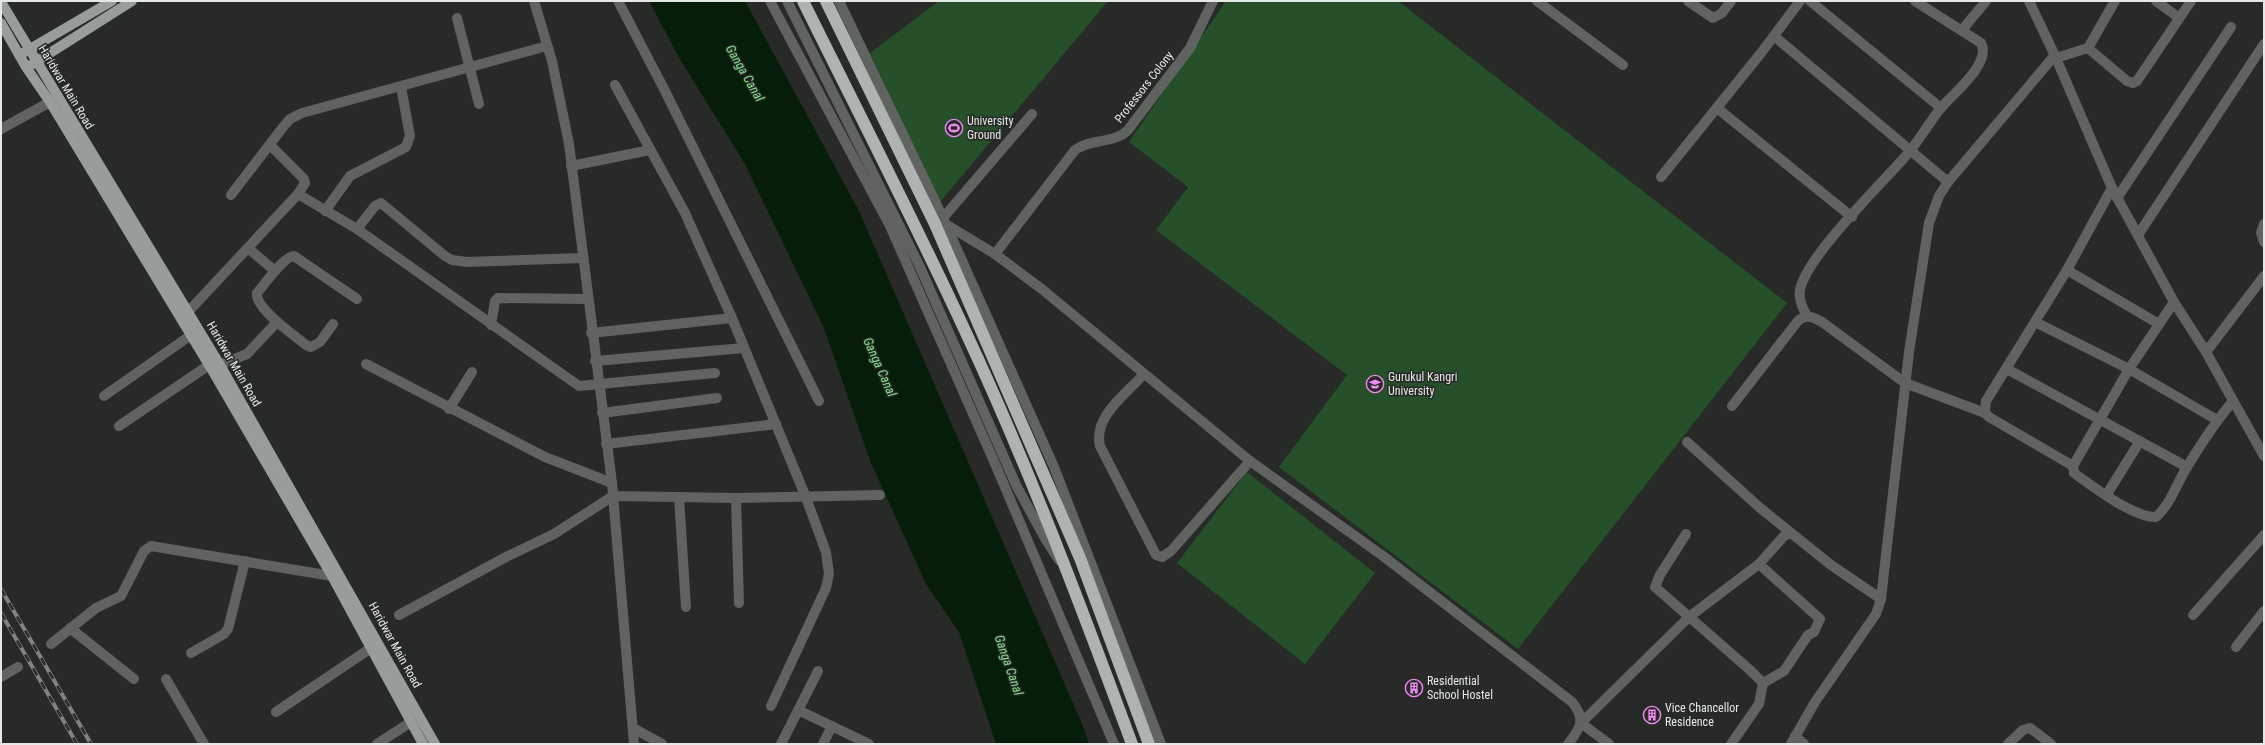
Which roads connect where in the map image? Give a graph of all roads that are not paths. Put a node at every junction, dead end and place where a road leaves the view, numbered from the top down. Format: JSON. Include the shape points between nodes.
{"nodes":[{"id":1,"x":112,"y":1,"type":"edge"},
{"id":2,"x":132,"y":1,"type":"edge"},
{"id":3,"x":534,"y":1,"type":"edge"},
{"id":4,"x":618,"y":1,"type":"edge"},
{"id":5,"x":770,"y":1,"type":"edge"},
{"id":6,"x":787,"y":1,"type":"edge"},
{"id":7,"x":803,"y":1,"type":"edge"},
{"id":8,"x":826,"y":1,"type":"edge"},
{"id":9,"x":839,"y":1,"type":"edge"},
{"id":10,"x":1212,"y":1,"type":"edge"},
{"id":11,"x":1537,"y":1,"type":"edge"},
{"id":12,"x":1688,"y":1,"type":"edge"},
{"id":13,"x":1731,"y":1,"type":"edge"},
{"id":14,"x":1800,"y":1,"type":"edge"},
{"id":15,"x":1810,"y":1,"type":"edge"},
{"id":16,"x":1915,"y":1,"type":"edge"},
{"id":17,"x":1986,"y":1,"type":"edge"},
{"id":18,"x":2029,"y":1,"type":"edge"},
{"id":19,"x":2156,"y":1,"type":"edge"},
{"id":20,"x":2191,"y":1,"type":"edge"},
{"id":21,"x":1,"y":2,"type":"edge"},
{"id":22,"x":2113,"y":2,"type":"edge"},
{"id":23,"x":2178,"y":17,"type":"junction"},
{"id":24,"x":457,"y":18,"type":"dead end"},
{"id":25,"x":1,"y":23,"type":"edge"},
{"id":26,"x":2231,"y":27,"type":"dead end"},
{"id":27,"x":1962,"y":30,"type":"junction"},
{"id":28,"x":1774,"y":36,"type":"junction"},
{"id":29,"x":2264,"y":44,"type":"edge"},
{"id":30,"x":547,"y":46,"type":"junction"},
{"id":31,"x":2088,"y":48,"type":"junction"},
{"id":32,"x":29,"y":50,"type":"junction"},
{"id":33,"x":19,"y":56,"type":"junction"},
{"id":34,"x":2056,"y":57,"type":"junction"},
{"id":35,"x":36,"y":62,"type":"junction"},
{"id":36,"x":1622,"y":65,"type":"dead end"},
{"id":37,"x":26,"y":67,"type":"junction"},
{"id":38,"x":471,"y":68,"type":"junction"},
{"id":39,"x":615,"y":85,"type":"dead end"},
{"id":40,"x":401,"y":86,"type":"junction"},
{"id":41,"x":50,"y":102,"type":"junction"},
{"id":42,"x":479,"y":104,"type":"dead end"},
{"id":43,"x":1717,"y":108,"type":"junction"},
{"id":44,"x":1941,"y":108,"type":"junction"},
{"id":45,"x":1032,"y":114,"type":"dead end"},
{"id":46,"x":1,"y":129,"type":"edge"},
{"id":47,"x":270,"y":145,"type":"junction"},
{"id":48,"x":650,"y":150,"type":"junction"},
{"id":49,"x":1911,"y":150,"type":"junction"},
{"id":50,"x":571,"y":166,"type":"junction"},
{"id":51,"x":1661,"y":177,"type":"dead end"},
{"id":52,"x":1948,"y":182,"type":"junction"},
{"id":53,"x":2112,"y":188,"type":"junction"},
{"id":54,"x":298,"y":194,"type":"junction"},
{"id":55,"x":231,"y":195,"type":"dead end"},
{"id":56,"x":2117,"y":198,"type":"junction"},
{"id":57,"x":325,"y":210,"type":"junction"},
{"id":58,"x":124,"y":217,"type":"junction"},
{"id":59,"x":1852,"y":217,"type":"junction"},
{"id":60,"x":945,"y":222,"type":"junction"},
{"id":61,"x":2264,"y":224,"type":"edge"},
{"id":62,"x":357,"y":229,"type":"junction"},
{"id":63,"x":2138,"y":235,"type":"junction"},
{"id":64,"x":2264,"y":242,"type":"edge"},
{"id":65,"x":248,"y":248,"type":"junction"},
{"id":66,"x":995,"y":254,"type":"junction"},
{"id":67,"x":582,"y":258,"type":"junction"},
{"id":68,"x":2067,"y":270,"type":"junction"},
{"id":69,"x":276,"y":271,"type":"junction"},
{"id":70,"x":2264,"y":276,"type":"edge"},
{"id":71,"x":357,"y":299,"type":"dead end"},
{"id":72,"x":587,"y":299,"type":"junction"},
{"id":73,"x":2174,"y":302,"type":"junction"},
{"id":74,"x":188,"y":312,"type":"junction"},
{"id":75,"x":1807,"y":316,"type":"junction"},
{"id":76,"x":732,"y":318,"type":"junction"},
{"id":77,"x":277,"y":322,"type":"junction"},
{"id":78,"x":2035,"y":322,"type":"junction"},
{"id":79,"x":333,"y":324,"type":"dead end"},
{"id":80,"x":2159,"y":324,"type":"junction"},
{"id":81,"x":491,"y":325,"type":"junction"},
{"id":82,"x":592,"y":333,"type":"junction"},
{"id":83,"x":191,"y":335,"type":"junction"},
{"id":84,"x":744,"y":348,"type":"junction"},
{"id":85,"x":2206,"y":352,"type":"junction"},
{"id":86,"x":595,"y":361,"type":"junction"},
{"id":87,"x":366,"y":364,"type":"dead end"},
{"id":88,"x":209,"y":365,"type":"junction"},
{"id":89,"x":220,"y":365,"type":"junction"},
{"id":90,"x":2007,"y":369,"type":"junction"},
{"id":91,"x":2129,"y":369,"type":"junction"},
{"id":92,"x":472,"y":372,"type":"dead end"},
{"id":93,"x":715,"y":373,"type":"dead end"},
{"id":94,"x":1143,"y":375,"type":"junction"},
{"id":95,"x":1905,"y":383,"type":"junction"},
{"id":96,"x":598,"y":384,"type":"junction"},
{"id":97,"x":104,"y":396,"type":"dead end"},
{"id":98,"x":717,"y":398,"type":"dead end"},
{"id":99,"x":819,"y":401,"type":"dead end"},
{"id":100,"x":2233,"y":401,"type":"junction"},
{"id":101,"x":1732,"y":406,"type":"dead end"},
{"id":102,"x":450,"y":409,"type":"junction"},
{"id":103,"x":602,"y":413,"type":"junction"},
{"id":104,"x":1985,"y":413,"type":"junction"},
{"id":105,"x":2099,"y":418,"type":"junction"},
{"id":106,"x":2217,"y":420,"type":"junction"},
{"id":107,"x":776,"y":424,"type":"junction"},
{"id":108,"x":119,"y":426,"type":"dead end"},
{"id":109,"x":2140,"y":441,"type":"junction"},
{"id":110,"x":1687,"y":442,"type":"dead end"},
{"id":111,"x":606,"y":444,"type":"junction"},
{"id":112,"x":2264,"y":456,"type":"edge"},
{"id":113,"x":1250,"y":461,"type":"junction"},
{"id":114,"x":2073,"y":466,"type":"junction"},
{"id":115,"x":2187,"y":467,"type":"junction"},
{"id":116,"x":612,"y":483,"type":"junction"},
{"id":117,"x":2107,"y":494,"type":"junction"},
{"id":118,"x":805,"y":495,"type":"junction"},
{"id":119,"x":613,"y":496,"type":"junction"},
{"id":120,"x":880,"y":496,"type":"dead end"},
{"id":121,"x":679,"y":497,"type":"junction"},
{"id":122,"x":736,"y":498,"type":"junction"},
{"id":123,"x":1791,"y":533,"type":"junction"},
{"id":124,"x":1686,"y":534,"type":"dead end"},
{"id":125,"x":2264,"y":535,"type":"edge"},
{"id":126,"x":245,"y":561,"type":"junction"},
{"id":127,"x":1759,"y":564,"type":"junction"},
{"id":128,"x":1068,"y":573,"type":"junction"},
{"id":129,"x":332,"y":576,"type":"junction"},
{"id":130,"x":1882,"y":599,"type":"junction"},
{"id":131,"x":739,"y":603,"type":"dead end"},
{"id":132,"x":686,"y":607,"type":"dead end"},
{"id":133,"x":2264,"y":611,"type":"edge"},
{"id":134,"x":399,"y":615,"type":"dead end"},
{"id":135,"x":2193,"y":615,"type":"dead end"},
{"id":136,"x":1689,"y":617,"type":"junction"},
{"id":137,"x":70,"y":628,"type":"junction"},
{"id":138,"x":51,"y":644,"type":"dead end"},
{"id":139,"x":2236,"y":647,"type":"dead end"},
{"id":140,"x":371,"y":648,"type":"junction"},
{"id":141,"x":191,"y":653,"type":"dead end"},
{"id":142,"x":18,"y":667,"type":"dead end"},
{"id":143,"x":818,"y":671,"type":"dead end"},
{"id":144,"x":1,"y":677,"type":"edge"},
{"id":145,"x":134,"y":679,"type":"dead end"},
{"id":146,"x":166,"y":679,"type":"dead end"},
{"id":147,"x":1763,"y":683,"type":"junction"},
{"id":148,"x":771,"y":706,"type":"dead end"},
{"id":149,"x":798,"y":710,"type":"junction"},
{"id":150,"x":276,"y":712,"type":"dead end"},
{"id":151,"x":411,"y":722,"type":"junction"},
{"id":152,"x":1581,"y":723,"type":"junction"},
{"id":153,"x":832,"y":726,"type":"junction"},
{"id":154,"x":633,"y":728,"type":"junction"},
{"id":155,"x":1793,"y":740,"type":"edge"},
{"id":156,"x":204,"y":744,"type":"edge"},
{"id":157,"x":377,"y":744,"type":"edge"},
{"id":158,"x":423,"y":744,"type":"edge"},
{"id":159,"x":435,"y":744,"type":"edge"},
{"id":160,"x":634,"y":744,"type":"edge"},
{"id":161,"x":662,"y":744,"type":"edge"},
{"id":162,"x":781,"y":744,"type":"edge"},
{"id":163,"x":823,"y":744,"type":"edge"},
{"id":164,"x":869,"y":744,"type":"edge"},
{"id":165,"x":1114,"y":744,"type":"edge"},
{"id":166,"x":1132,"y":744,"type":"edge"},
{"id":167,"x":1150,"y":744,"type":"edge"},
{"id":168,"x":1161,"y":744,"type":"edge"},
{"id":169,"x":1568,"y":744,"type":"edge"},
{"id":170,"x":1609,"y":744,"type":"edge"},
{"id":171,"x":1731,"y":744,"type":"edge"},
{"id":172,"x":1804,"y":744,"type":"edge"},
{"id":173,"x":2008,"y":744,"type":"edge"},
{"id":174,"x":2051,"y":744,"type":"edge"}],
"edges":[{"from":1,"to":32,"type":"main road"},
{"from":2,"to":35,"type":"main road"},
{"from":3,"to":30,"type":"street"},
{"from":4,"to":99,"type":"street"},
{"from":5,"to":165,"type":"street","via":[[890,226],[994,459]]},
{"from":6,"to":128,"type":"street","via":[[920,267],[1017,487],[1046,540]]},
{"from":7,"to":128,"type":"highway","via":[[967,335],[1028,473]]},
{"from":8,"to":167,"type":"highway","via":[[938,231],[1080,558]]},
{"from":9,"to":60,"type":"street"},
{"from":10,"to":66,"type":"street","name":"Professors Colony","via":[[1198,36],[1179,65],[1128,130],[1117,138],[1088,143],[1075,150]]},
{"from":11,"to":36,"type":"street"},
{"from":12,"to":13,"type":"street","via":[[1713,18],[1722,13]]},
{"from":14,"to":28,"type":"street"},
{"from":15,"to":44,"type":"street"},
{"from":16,"to":27,"type":"street"},
{"from":17,"to":27,"type":"street"},
{"from":18,"to":34,"type":"street"},
{"from":19,"to":23,"type":"street"},
{"from":20,"to":23,"type":"street"},
{"from":21,"to":32,"type":"main road","name":"Haridwar Main Road"},
{"from":22,"to":31,"type":"street"},
{"from":23,"to":31,"type":"street","via":[[2137,81],[2133,83],[2127,81]]},
{"from":24,"to":38,"type":"street"},
{"from":25,"to":33,"type":"main road","name":"Haridwar Main Road"},
{"from":26,"to":56,"type":"street"},
{"from":27,"to":44,"type":"street","via":[[1981,43],[1983,56],[1970,76]]},
{"from":28,"to":43,"type":"street"},
{"from":28,"to":49,"type":"street"},
{"from":29,"to":63,"type":"street"},
{"from":30,"to":38,"type":"street"},
{"from":30,"to":50,"type":"street","via":[[564,115]]},
{"from":31,"to":34,"type":"street"},
{"from":32,"to":33,"type":"main road"},
{"from":32,"to":35,"type":"main road","name":"Haridwar Main Road"},
{"from":33,"to":37,"type":"main road","name":"Haridwar Main Road"},
{"from":34,"to":52,"type":"street"},
{"from":34,"to":53,"type":"street"},
{"from":35,"to":37,"type":"main road"},
{"from":35,"to":58,"type":"main road","name":"Haridwar Main Road"},
{"from":37,"to":41,"type":"main road","name":"Haridwar Main Road"},
{"from":38,"to":40,"type":"street"},
{"from":38,"to":42,"type":"street"},
{"from":39,"to":48,"type":"street"},
{"from":40,"to":47,"type":"street","via":[[302,113],[290,119]]},
{"from":40,"to":57,"type":"street","via":[[409,143],[406,147],[350,176]]},
{"from":41,"to":46,"type":"street"},
{"from":41,"to":58,"type":"main road","name":"Haridwar Main Road"},
{"from":43,"to":51,"type":"street"},
{"from":43,"to":59,"type":"street"},
{"from":44,"to":49,"type":"street"},
{"from":45,"to":60,"type":"street"},
{"from":47,"to":54,"type":"street","via":[[304,179],[305,183]]},
{"from":47,"to":55,"type":"street"},
{"from":48,"to":50,"type":"street"},
{"from":48,"to":76,"type":"street","via":[[685,213]]},
{"from":49,"to":52,"type":"street"},
{"from":49,"to":59,"type":"street"},
{"from":50,"to":67,"type":"street"},
{"from":52,"to":95,"type":"street","via":[[1939,196],[1929,223]]},
{"from":53,"to":56,"type":"street"},
{"from":53,"to":68,"type":"street"},
{"from":54,"to":57,"type":"street"},
{"from":54,"to":65,"type":"street"},
{"from":56,"to":63,"type":"street"},
{"from":57,"to":62,"type":"street"},
{"from":58,"to":74,"type":"main road","name":"Haridwar Main Road"},
{"from":58,"to":83,"type":"main road","name":"Haridwar Main Road"},
{"from":59,"to":75,"type":"street","via":[[1813,264],[1802,284],[1800,298]]},
{"from":60,"to":66,"type":"street"},
{"from":60,"to":168,"type":"street","via":[[1054,467]]},
{"from":61,"to":64,"type":"street","via":[[2261,232]]},
{"from":62,"to":67,"type":"street","via":[[374,206],[381,203],[452,260],[467,262]]},
{"from":62,"to":81,"type":"street"},
{"from":63,"to":73,"type":"street"},
{"from":65,"to":69,"type":"street"},
{"from":65,"to":74,"type":"street"},
{"from":66,"to":94,"type":"street","via":[[1043,290]]},
{"from":67,"to":72,"type":"street"},
{"from":68,"to":78,"type":"street"},
{"from":68,"to":80,"type":"street"},
{"from":69,"to":71,"type":"street","via":[[290,257],[298,258]]},
{"from":69,"to":77,"type":"street","via":[[257,293],[257,298],[259,304]]},
{"from":70,"to":85,"type":"street"},
{"from":72,"to":81,"type":"street","via":[[498,298],[495,301]]},
{"from":72,"to":82,"type":"street"},
{"from":73,"to":80,"type":"street"},
{"from":73,"to":85,"type":"street"},
{"from":74,"to":89,"type":"main road","name":"Haridwar Main Road"},
{"from":75,"to":95,"type":"street","via":[[1822,322]]},
{"from":75,"to":101,"type":"street","via":[[1797,322]]},
{"from":76,"to":82,"type":"street"},
{"from":76,"to":84,"type":"street"},
{"from":77,"to":79,"type":"street","via":[[311,347],[320,342]]},
{"from":77,"to":89,"type":"street","via":[[247,354]]},
{"from":78,"to":90,"type":"street"},
{"from":78,"to":91,"type":"street"},
{"from":80,"to":91,"type":"street"},
{"from":81,"to":96,"type":"street","via":[[572,383],[587,387]]},
{"from":82,"to":86,"type":"street"},
{"from":83,"to":88,"type":"main road","name":"Haridwar Main Road"},
{"from":83,"to":97,"type":"street"},
{"from":84,"to":86,"type":"street"},
{"from":84,"to":107,"type":"street"},
{"from":85,"to":100,"type":"street"},
{"from":86,"to":96,"type":"street"},
{"from":87,"to":102,"type":"street"},
{"from":88,"to":108,"type":"street"},
{"from":88,"to":129,"type":"main road","name":"Haridwar Main Road"},
{"from":89,"to":159,"type":"main road","name":"Haridwar Main Road"},
{"from":90,"to":104,"type":"street","via":[[1986,401]]},
{"from":90,"to":105,"type":"street"},
{"from":91,"to":105,"type":"street"},
{"from":91,"to":106,"type":"street"},
{"from":92,"to":102,"type":"street"},
{"from":93,"to":96,"type":"street"},
{"from":94,"to":113,"type":"street"},
{"from":94,"to":113,"type":"street","via":[[1103,420],[1098,437],[1100,446],[1156,556],[1162,557],[1171,551]]},
{"from":95,"to":104,"type":"street"},
{"from":95,"to":130,"type":"street"},
{"from":96,"to":103,"type":"street"},
{"from":98,"to":103,"type":"street"},
{"from":100,"to":106,"type":"street"},
{"from":100,"to":112,"type":"street"},
{"from":102,"to":116,"type":"street","via":[[545,457]]},
{"from":103,"to":111,"type":"street"},
{"from":104,"to":114,"type":"street"},
{"from":105,"to":109,"type":"street"},
{"from":105,"to":114,"type":"street"},
{"from":106,"to":115,"type":"street"},
{"from":107,"to":111,"type":"street"},
{"from":107,"to":118,"type":"street"},
{"from":109,"to":115,"type":"street"},
{"from":109,"to":117,"type":"street"},
{"from":110,"to":123,"type":"street"},
{"from":111,"to":116,"type":"street"},
{"from":113,"to":152,"type":"street","via":[[1383,556],[1572,702],[1579,711]]},
{"from":114,"to":117,"type":"street","via":[[2074,473]]},
{"from":115,"to":117,"type":"street","via":[[2156,517],[2145,516]]},
{"from":116,"to":119,"type":"street"},
{"from":118,"to":120,"type":"street"},
{"from":118,"to":122,"type":"street"},
{"from":118,"to":148,"type":"street","via":[[826,552],[829,574],[826,588]]},
{"from":119,"to":121,"type":"street"},
{"from":119,"to":134,"type":"street","via":[[554,534]]},
{"from":119,"to":154,"type":"street"},
{"from":121,"to":122,"type":"street"},
{"from":121,"to":132,"type":"street"},
{"from":122,"to":131,"type":"street"},
{"from":123,"to":127,"type":"street","via":[[1784,536]]},
{"from":123,"to":130,"type":"street","via":[[1831,565]]},
{"from":124,"to":136,"type":"street","via":[[1655,583],[1660,593]]},
{"from":125,"to":135,"type":"street"},
{"from":126,"to":129,"type":"street"},
{"from":126,"to":137,"type":"street","via":[[151,546],[144,552],[121,596],[96,608]]},
{"from":126,"to":141,"type":"street","via":[[228,629],[224,634]]},
{"from":127,"to":136,"type":"street"},
{"from":127,"to":147,"type":"street","via":[[1820,619],[1814,632],[1808,636],[1784,671]]},
{"from":128,"to":166,"type":"highway"},
{"from":129,"to":140,"type":"main road","name":"Haridwar Main Road"},
{"from":130,"to":155,"type":"street","via":[[1866,631],[1814,702]]},
{"from":133,"to":139,"type":"street"},
{"from":136,"to":147,"type":"street"},
{"from":136,"to":152,"type":"street"},
{"from":137,"to":138,"type":"street"},
{"from":137,"to":145,"type":"street"},
{"from":140,"to":150,"type":"street"},
{"from":140,"to":151,"type":"main road","name":"Haridwar Main Road"},
{"from":142,"to":144,"type":"street"},
{"from":143,"to":149,"type":"street"},
{"from":146,"to":156,"type":"street"},
{"from":147,"to":171,"type":"street","via":[[1759,704]]},
{"from":149,"to":153,"type":"street"},
{"from":149,"to":162,"type":"street"},
{"from":151,"to":157,"type":"street"},
{"from":151,"to":158,"type":"main road","name":"Haridwar Main Road"},
{"from":152,"to":169,"type":"street","via":[[1578,732]]},
{"from":152,"to":170,"type":"street"},
{"from":153,"to":163,"type":"street"},
{"from":153,"to":164,"type":"street"},
{"from":154,"to":160,"type":"street"},
{"from":154,"to":161,"type":"street"},
{"from":155,"to":172,"type":"street"},
{"from":173,"to":174,"type":"street","via":[[2023,730],[2030,728]]}]}
